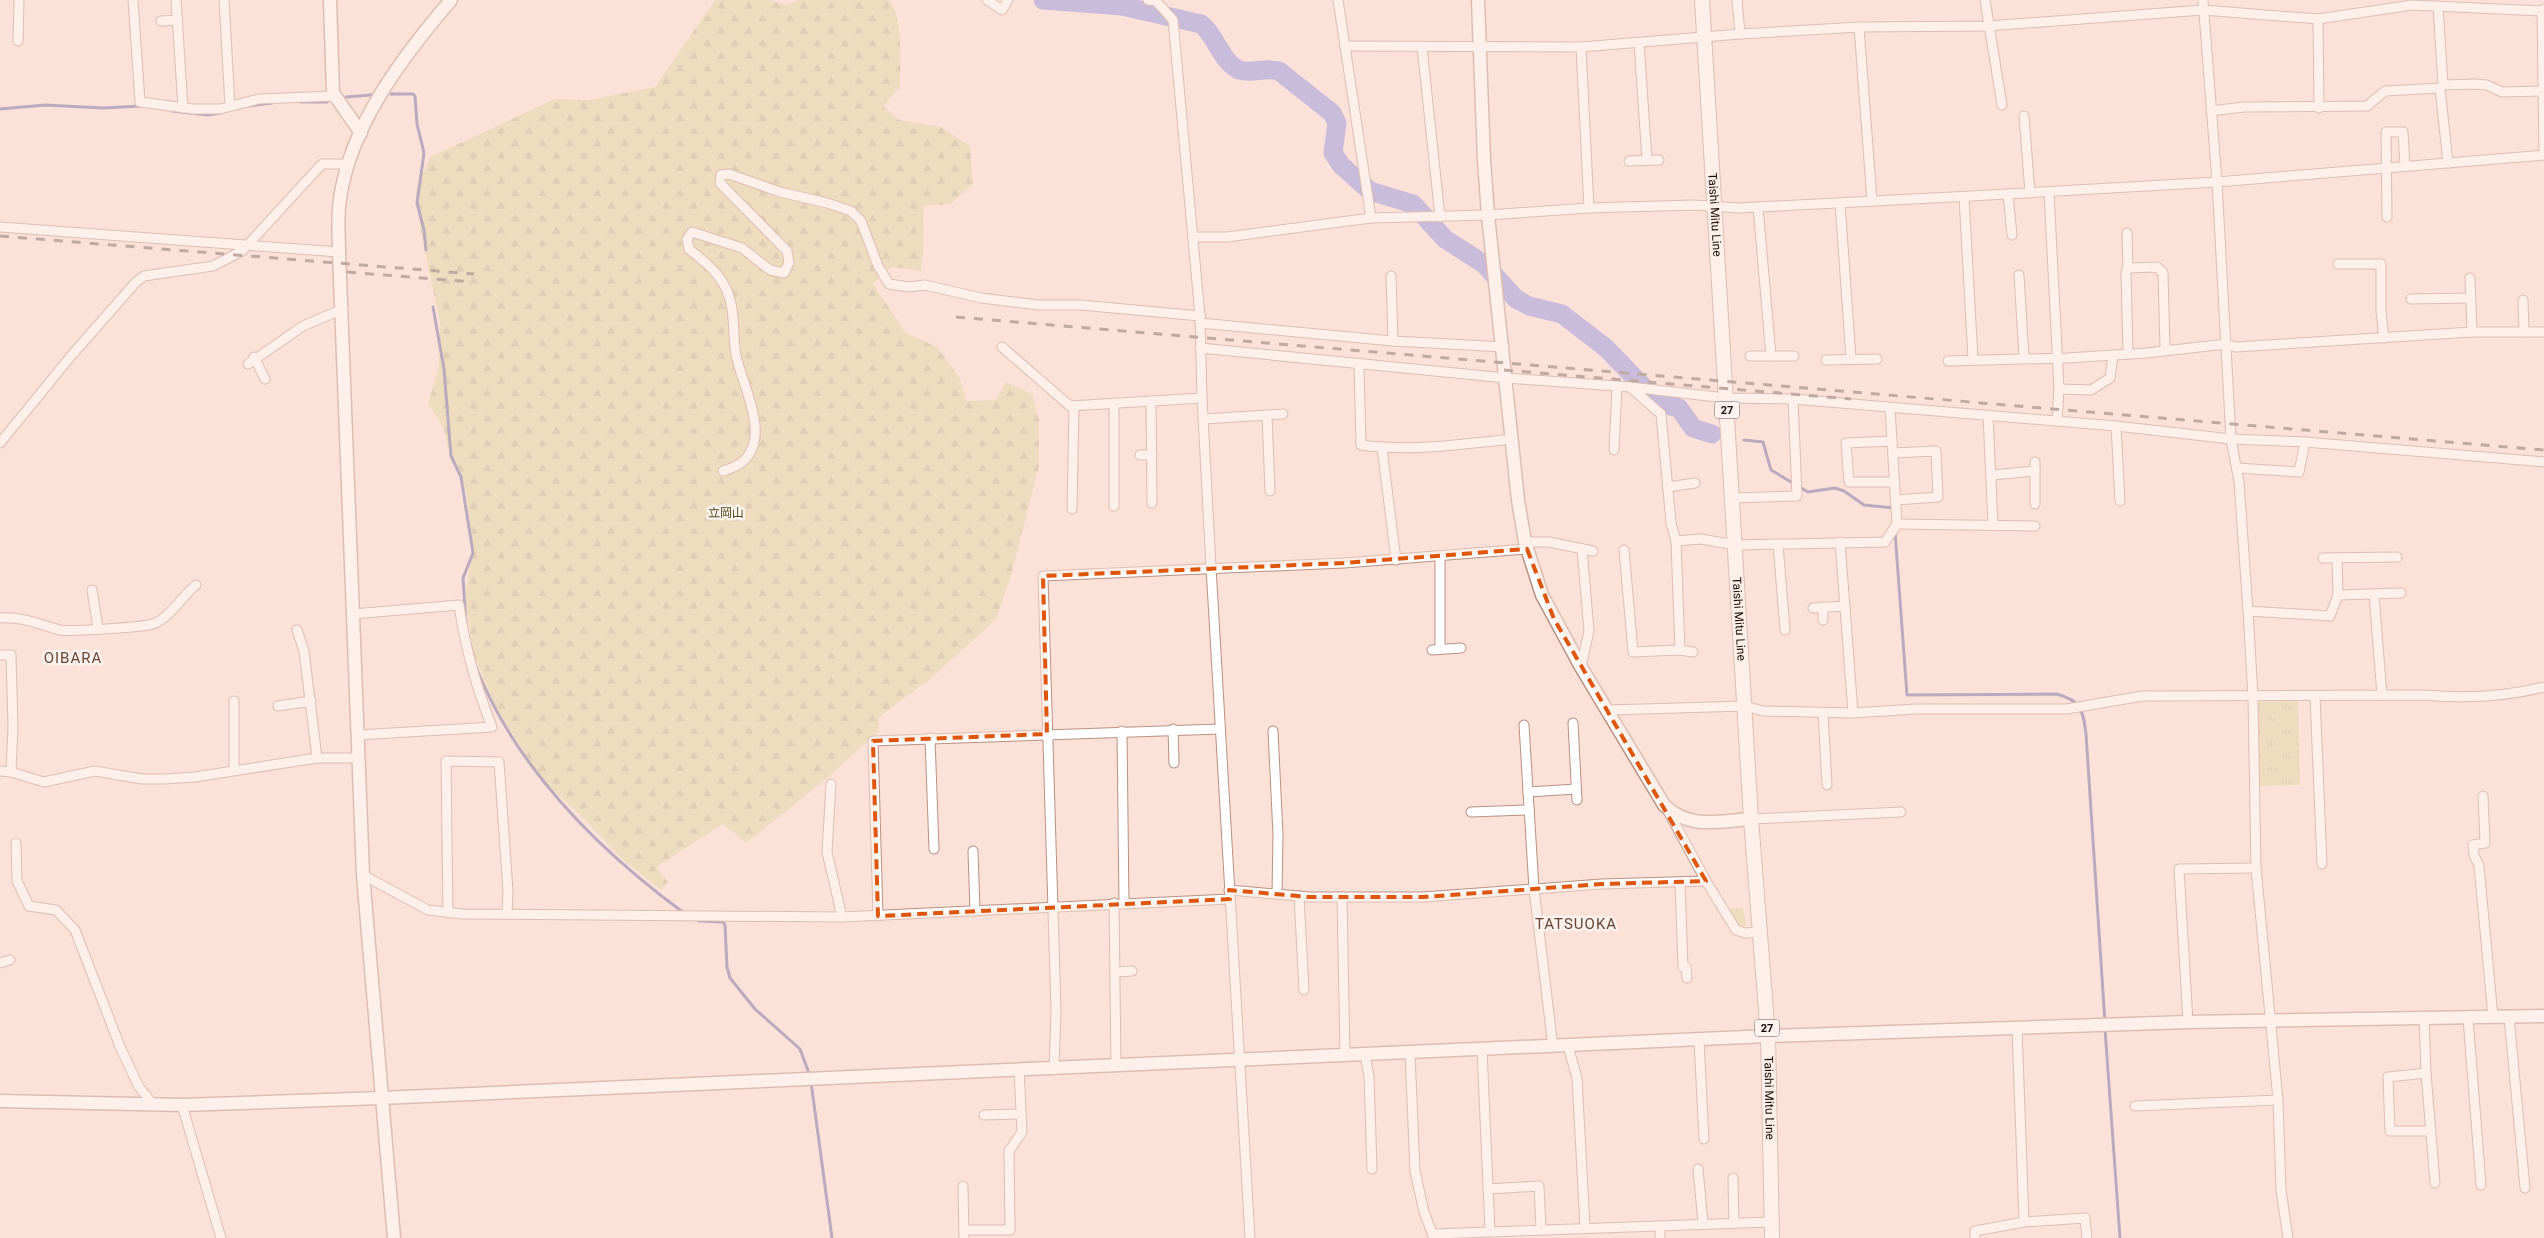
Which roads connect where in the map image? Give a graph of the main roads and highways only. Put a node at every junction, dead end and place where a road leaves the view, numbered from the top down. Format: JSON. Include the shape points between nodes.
{"nodes":[{"id":1,"x":1702,"y":0,"type":"edge"},
{"id":2,"x":1772,"y":1238,"type":"edge"}],
"edges":[{"from":1,"to":2,"type":"main road","name":"Taishi Mitu Line","number":"27","via":[[1751,819],[1768,1036]]}]}
